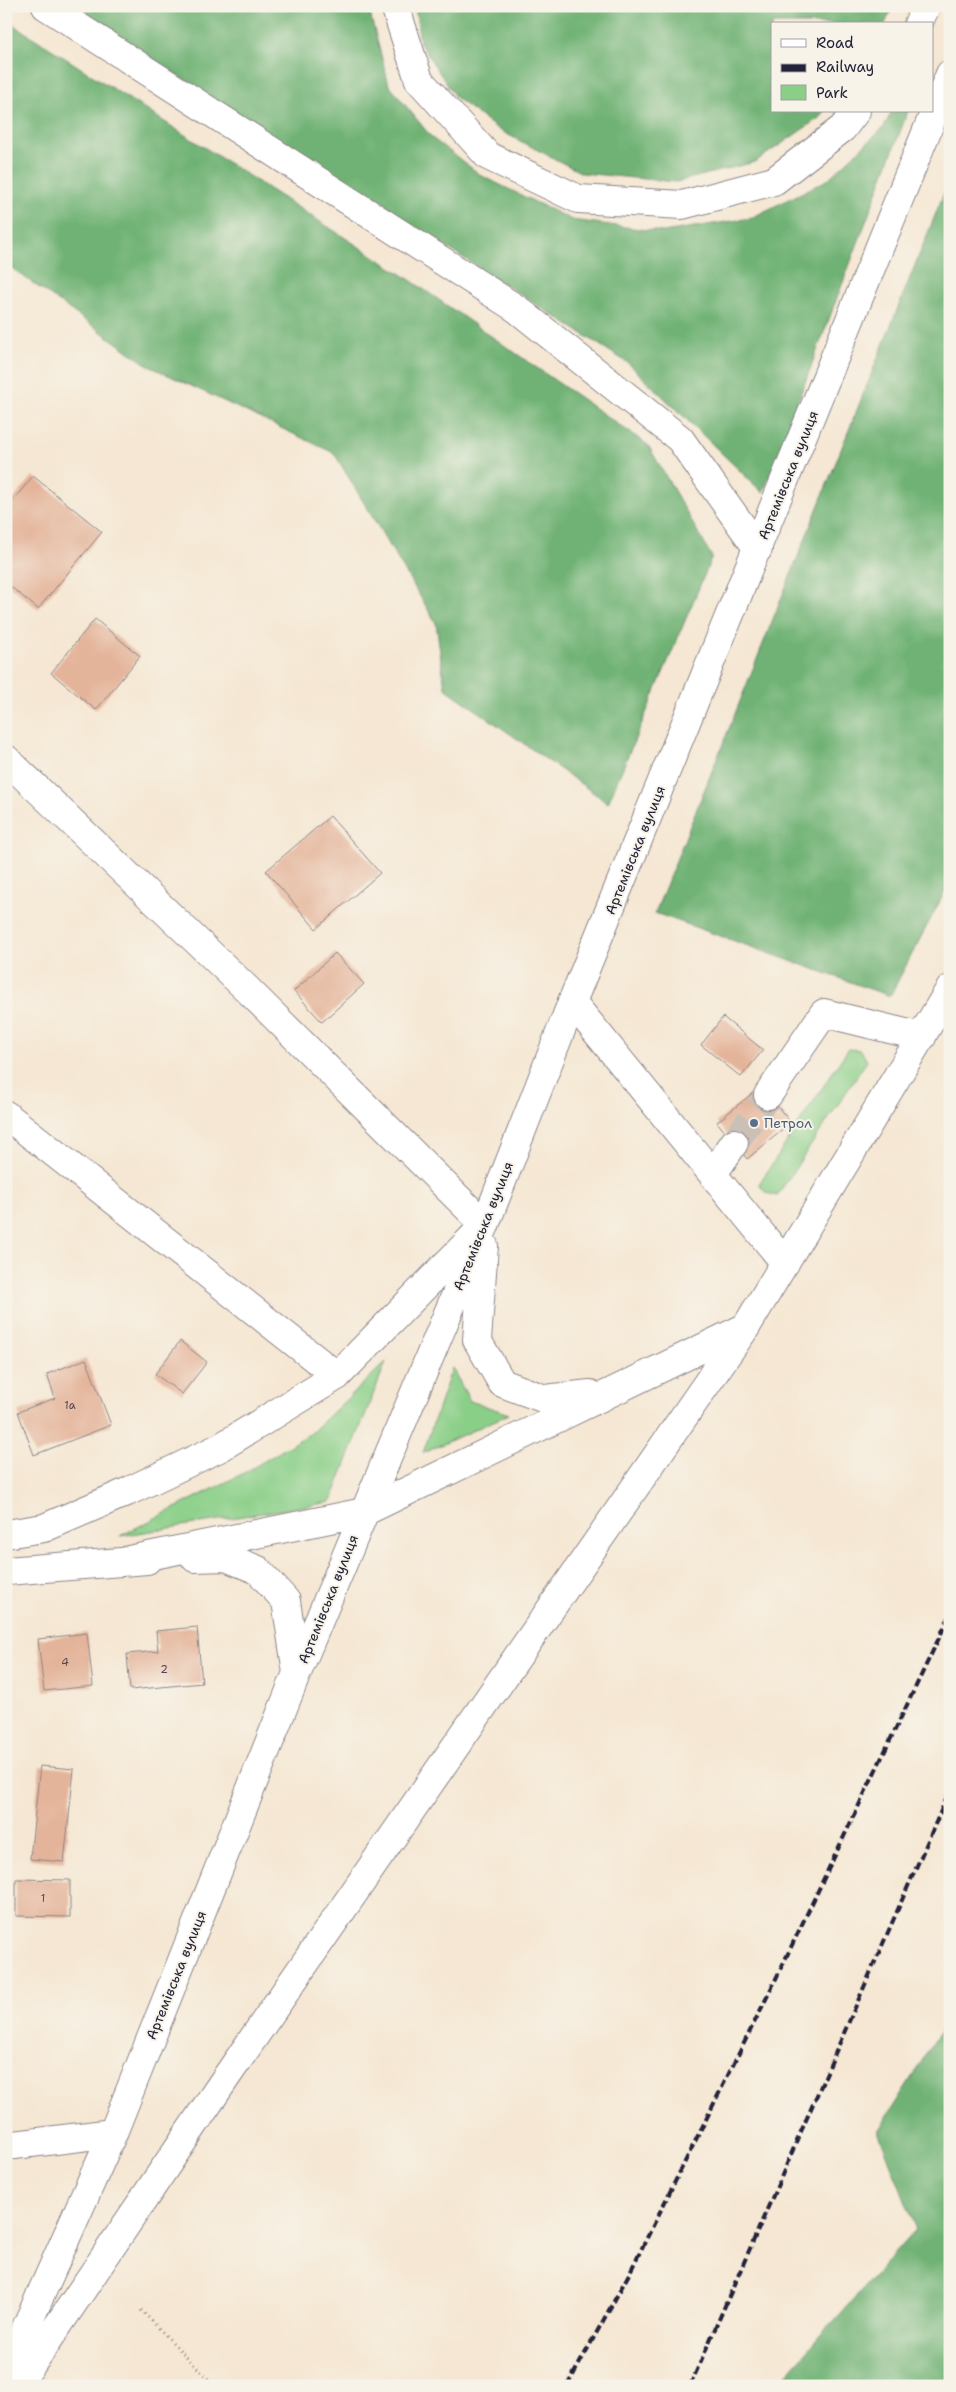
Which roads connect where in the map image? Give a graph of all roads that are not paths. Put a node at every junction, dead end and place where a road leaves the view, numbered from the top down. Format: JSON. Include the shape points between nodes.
{"nodes":[{"id":1,"x":46,"y":6,"type":"edge"},
{"id":2,"x":395,"y":6,"type":"edge"},
{"id":3,"x":926,"y":6,"type":"edge"},
{"id":4,"x":919,"y":22,"type":"edge"},
{"id":5,"x":950,"y":58,"type":"edge"},
{"id":6,"x":946,"y":84,"type":"edge"},
{"id":7,"x":855,"y":112,"type":"edge"},
{"id":8,"x":758,"y":549,"type":"junction"},
{"id":9,"x":6,"y":759,"type":"edge"},
{"id":10,"x":950,"y":989,"type":"edge"},
{"id":11,"x":572,"y":1002,"type":"junction"},
{"id":12,"x":922,"y":1037,"type":"junction"},
{"id":13,"x":768,"y":1095,"type":"tunnel mouth"},
{"id":14,"x":6,"y":1115,"type":"edge"},
{"id":15,"x":734,"y":1144,"type":"tunnel mouth"},
{"id":16,"x":713,"y":1174,"type":"junction"},
{"id":17,"x":485,"y":1224,"type":"junction"},
{"id":18,"x":785,"y":1263,"type":"junction"},
{"id":19,"x":746,"y":1327,"type":"junction"},
{"id":20,"x":337,"y":1376,"type":"junction"},
{"id":21,"x":607,"y":1393,"type":"junction"},
{"id":22,"x":364,"y":1512,"type":"junction"},
{"id":23,"x":6,"y":1534,"type":"edge"},
{"id":24,"x":129,"y":1560,"type":"junction"},
{"id":25,"x":6,"y":1571,"type":"edge"},
{"id":26,"x":297,"y":1673,"type":"junction"},
{"id":27,"x":113,"y":2133,"type":"junction"},
{"id":28,"x":6,"y":2146,"type":"edge"},
{"id":29,"x":6,"y":2372,"type":"edge"},
{"id":30,"x":17,"y":2386,"type":"edge"}],
"edges":[{"from":1,"to":8,"type":"main road","via":[[517,309],[680,439]]},
{"from":2,"to":7,"type":"main road","via":[[419,80],[488,156],[578,199],[682,205],[774,181],[843,128]]},
{"from":3,"to":4,"type":"main road"},
{"from":5,"to":6,"type":"main road","name":"Артемівська вулиця"},
{"from":6,"to":8,"type":"main road","name":"Артемівська вулиця"},
{"from":8,"to":11,"type":"main road","name":"Артемівська вулиця"},
{"from":9,"to":17,"type":"main road","via":[[246,988]]},
{"from":10,"to":12,"type":"main road"},
{"from":11,"to":16,"type":"main road"},
{"from":11,"to":17,"type":"main road","name":"Артемівська вулиця"},
{"from":12,"to":13,"type":"main road","via":[[824,1013]]},
{"from":12,"to":18,"type":"main road"},
{"from":14,"to":20,"type":"main road"},
{"from":15,"to":16,"type":"main road"},
{"from":16,"to":18,"type":"main road"},
{"from":17,"to":20,"type":"main road"},
{"from":17,"to":21,"type":"main road","via":[[477,1340],[502,1383],[545,1398]]},
{"from":17,"to":22,"type":"main road","name":"Артемівська вулиця"},
{"from":18,"to":19,"type":"main road"},
{"from":19,"to":21,"type":"main road"},
{"from":19,"to":30,"type":"main road","via":[[238,2059]]},
{"from":20,"to":23,"type":"main road","via":[[212,1452],[44,1528]]},
{"from":21,"to":22,"type":"main road"},
{"from":22,"to":24,"type":"main road"},
{"from":22,"to":26,"type":"main road","name":"Артемівська вулиця"},
{"from":24,"to":25,"type":"main road"},
{"from":24,"to":26,"type":"main road","via":[[226,1557],[258,1570],[286,1601]]},
{"from":26,"to":27,"type":"main road","name":"Артемівська вулиця"},
{"from":27,"to":28,"type":"main road"},
{"from":27,"to":29,"type":"main road","name":"Артемівська вулиця"}]}
